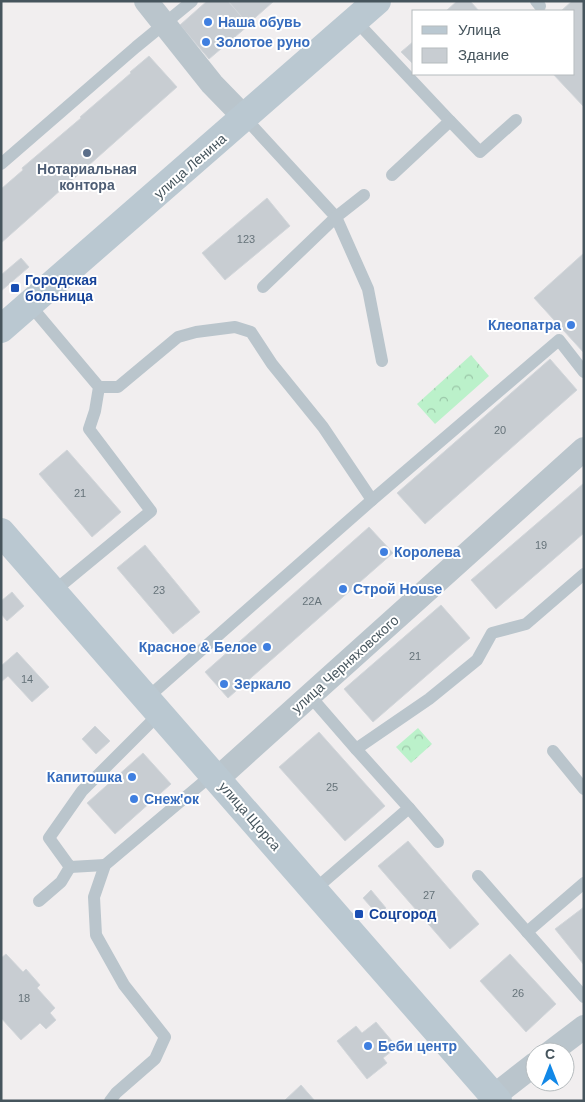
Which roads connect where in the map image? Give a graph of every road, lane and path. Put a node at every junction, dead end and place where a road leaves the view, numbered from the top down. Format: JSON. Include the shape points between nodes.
{"nodes":[{"id":1,"x":146,"y":1,"type":"edge"},
{"id":2,"x":192,"y":1,"type":"edge"},
{"id":3,"x":377,"y":1,"type":"edge"},
{"id":4,"x":355,"y":20,"type":"junction"},
{"id":5,"x":166,"y":24,"type":"junction"},
{"id":6,"x":245,"y":118,"type":"junction"},
{"id":7,"x":516,"y":120,"type":"dead end"},
{"id":8,"x":450,"y":122,"type":"junction"},
{"id":9,"x":1,"y":164,"type":"edge"},
{"id":10,"x":392,"y":175,"type":"dead end"},
{"id":11,"x":364,"y":195,"type":"dead end"},
{"id":12,"x":336,"y":217,"type":"junction"},
{"id":13,"x":263,"y":287,"type":"dead end"},
{"id":14,"x":30,"y":305,"type":"junction"},
{"id":15,"x":1,"y":329,"type":"edge"},
{"id":16,"x":382,"y":361,"type":"dead end"},
{"id":17,"x":584,"y":372,"type":"edge"},
{"id":18,"x":99,"y":387,"type":"junction"},
{"id":19,"x":584,"y":449,"type":"edge"},
{"id":20,"x":372,"y":500,"type":"junction"},
{"id":21,"x":1,"y":532,"type":"edge"},
{"id":22,"x":584,"y":574,"type":"edge"},
{"id":23,"x":54,"y":592,"type":"junction"},
{"id":24,"x":310,"y":696,"type":"junction"},
{"id":25,"x":153,"y":706,"type":"junction"},
{"id":26,"x":356,"y":749,"type":"junction"},
{"id":27,"x":552,"y":751,"type":"dead end"},
{"id":28,"x":215,"y":776,"type":"junction"},
{"id":29,"x":584,"y":789,"type":"edge"},
{"id":30,"x":409,"y":808,"type":"junction"},
{"id":31,"x":438,"y":842,"type":"dead end"},
{"id":32,"x":105,"y":865,"type":"junction"},
{"id":33,"x":70,"y":867,"type":"junction"},
{"id":34,"x":478,"y":876,"type":"dead end"},
{"id":35,"x":584,"y":883,"type":"edge"},
{"id":36,"x":314,"y":890,"type":"junction"},
{"id":37,"x":39,"y":901,"type":"dead end"},
{"id":38,"x":527,"y":932,"type":"junction"},
{"id":39,"x":584,"y":997,"type":"edge"},
{"id":40,"x":584,"y":1028,"type":"edge"},
{"id":41,"x":565,"y":1042,"type":"edge"},
{"id":42,"x":525,"y":1072,"type":"edge"},
{"id":43,"x":493,"y":1099,"type":"edge"},
{"id":44,"x":110,"y":1101,"type":"edge"}],
"edges":[{"from":1,"to":5,"type":"street"},
{"from":2,"to":5,"type":"lane"},
{"from":3,"to":4,"type":"main road","name":"улица Ленина"},
{"from":4,"to":6,"type":"main road","name":"улица Ленина"},
{"from":4,"to":8,"type":"lane"},
{"from":5,"to":6,"type":"street","via":[[212,84]]},
{"from":5,"to":9,"type":"lane"},
{"from":6,"to":12,"type":"lane"},
{"from":6,"to":14,"type":"main road","name":"улица Ленина"},
{"from":7,"to":8,"type":"lane","via":[[480,152]]},
{"from":8,"to":10,"type":"lane"},
{"from":11,"to":12,"type":"lane"},
{"from":12,"to":13,"type":"lane"},
{"from":12,"to":16,"type":"lane","via":[[368,290]]},
{"from":14,"to":15,"type":"main road","name":"улица Ленина"},
{"from":14,"to":18,"type":"lane"},
{"from":17,"to":20,"type":"lane","via":[[559,340]]},
{"from":18,"to":20,"type":"lane","via":[[118,387],[178,336],[235,327],[251,332],[272,364],[323,427]]},
{"from":18,"to":23,"type":"lane","via":[[89,429],[151,511]]},
{"from":19,"to":24,"type":"street","name":"улица Черняховского"},
{"from":20,"to":25,"type":"lane"},
{"from":21,"to":23,"type":"main road","name":"улица Щорса"},
{"from":22,"to":26,"type":"lane","via":[[526,624],[492,633],[477,660],[429,699]]},
{"from":23,"to":25,"type":"main road","name":"улица Щорса"},
{"from":24,"to":26,"type":"lane"},
{"from":24,"to":28,"type":"street","name":"улица Черняховского"},
{"from":25,"to":28,"type":"main road","name":"улица Щорса"},
{"from":25,"to":33,"type":"lane","via":[[82,791],[48,838]]},
{"from":26,"to":30,"type":"lane"},
{"from":27,"to":29,"type":"lane"},
{"from":28,"to":32,"type":"lane"},
{"from":28,"to":36,"type":"main road","name":"улица Щорса"},
{"from":30,"to":31,"type":"lane"},
{"from":30,"to":36,"type":"lane"},
{"from":32,"to":33,"type":"lane"},
{"from":32,"to":44,"type":"lane","via":[[94,897],[96,935],[124,984],[165,1037],[155,1059]]},
{"from":33,"to":37,"type":"lane","via":[[61,882]]},
{"from":34,"to":38,"type":"lane"},
{"from":35,"to":38,"type":"lane"},
{"from":36,"to":43,"type":"main road","name":"улица Щорса"},
{"from":38,"to":39,"type":"lane"},
{"from":40,"to":41,"type":"street"},
{"from":42,"to":43,"type":"street"}]}
